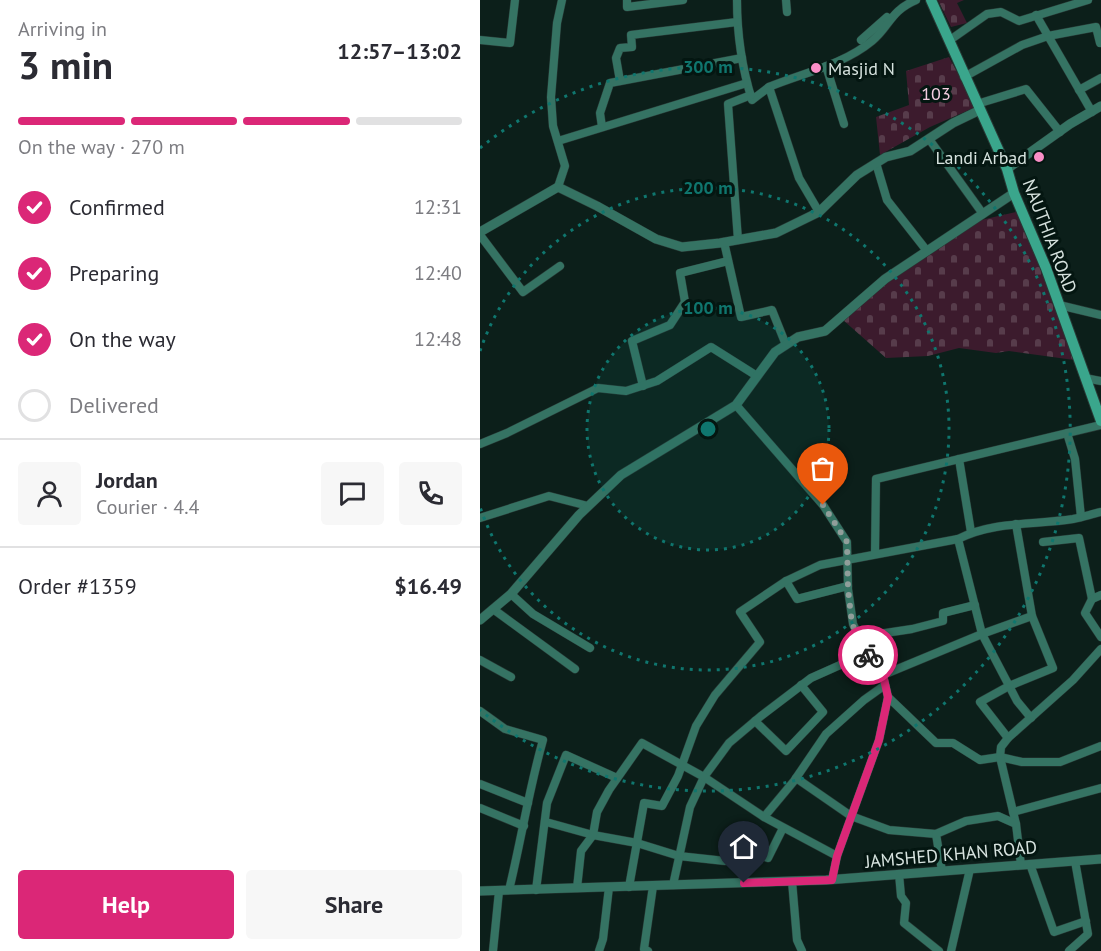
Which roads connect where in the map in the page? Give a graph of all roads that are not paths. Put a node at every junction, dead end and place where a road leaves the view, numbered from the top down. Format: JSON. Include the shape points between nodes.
{"nodes":[{"id":1,"x":515,"y":0,"type":"edge"},
{"id":2,"x":562,"y":0,"type":"edge"},
{"id":3,"x":627,"y":0,"type":"edge"},
{"id":4,"x":683,"y":0,"type":"edge"},
{"id":5,"x":737,"y":0,"type":"edge"},
{"id":6,"x":786,"y":0,"type":"edge"},
{"id":7,"x":907,"y":0,"type":"edge"},
{"id":8,"x":916,"y":0,"type":"edge"},
{"id":9,"x":931,"y":0,"type":"edge"},
{"id":10,"x":1088,"y":0,"type":"edge"},
{"id":11,"x":787,"y":12,"type":"dead end"},
{"id":12,"x":1036,"y":15,"type":"junction"},
{"id":13,"x":737,"y":22,"type":"junction"},
{"id":14,"x":1048,"y":36,"type":"junction"},
{"id":15,"x":480,"y":40,"type":"edge"},
{"id":16,"x":861,"y":40,"type":"dead end"},
{"id":17,"x":950,"y":40,"type":"junction"},
{"id":18,"x":1100,"y":43,"type":"edge"},
{"id":19,"x":742,"y":57,"type":"junction"},
{"id":20,"x":826,"y":66,"type":"junction"},
{"id":21,"x":964,"y":77,"type":"junction"},
{"id":22,"x":1101,"y":78,"type":"edge"},
{"id":23,"x":620,"y":81,"type":"junction"},
{"id":24,"x":747,"y":83,"type":"junction"},
{"id":25,"x":769,"y":87,"type":"junction"},
{"id":26,"x":1079,"y":90,"type":"junction"},
{"id":27,"x":751,"y":95,"type":"junction"},
{"id":28,"x":1101,"y":106,"type":"edge"},
{"id":29,"x":979,"y":107,"type":"junction"},
{"id":30,"x":1092,"y":112,"type":"junction"},
{"id":31,"x":844,"y":124,"type":"dead end"},
{"id":32,"x":602,"y":127,"type":"junction"},
{"id":33,"x":1060,"y":132,"type":"junction"},
{"id":34,"x":929,"y":139,"type":"junction"},
{"id":35,"x":558,"y":141,"type":"junction"},
{"id":36,"x":876,"y":163,"type":"junction"},
{"id":37,"x":1006,"y":169,"type":"junction"},
{"id":38,"x":558,"y":186,"type":"junction"},
{"id":39,"x":1014,"y":193,"type":"junction"},
{"id":40,"x":819,"y":212,"type":"junction"},
{"id":41,"x":983,"y":214,"type":"junction"},
{"id":42,"x":480,"y":233,"type":"edge"},
{"id":43,"x":738,"y":240,"type":"junction"},
{"id":44,"x":724,"y":242,"type":"junction"},
{"id":45,"x":927,"y":251,"type":"junction"},
{"id":46,"x":728,"y":261,"type":"junction"},
{"id":47,"x":560,"y":266,"type":"dead end"},
{"id":48,"x":1059,"y":305,"type":"junction"},
{"id":49,"x":1101,"y":315,"type":"edge"},
{"id":50,"x":786,"y":345,"type":"junction"},
{"id":51,"x":757,"y":376,"type":"junction"},
{"id":52,"x":1085,"y":378,"type":"junction"},
{"id":53,"x":1101,"y":381,"type":"edge"},
{"id":54,"x":643,"y":386,"type":"junction"},
{"id":55,"x":736,"y":405,"type":"junction"},
{"id":56,"x":1101,"y":423,"type":"edge"},
{"id":57,"x":1067,"y":433,"type":"junction"},
{"id":58,"x":480,"y":444,"type":"edge"},
{"id":59,"x":959,"y":459,"type":"junction"},
{"id":60,"x":588,"y":506,"type":"junction"},
{"id":61,"x":1101,"y":512,"type":"edge"},
{"id":62,"x":1081,"y":517,"type":"junction"},
{"id":63,"x":480,"y":518,"type":"edge"},
{"id":64,"x":1016,"y":524,"type":"junction"},
{"id":65,"x":971,"y":532,"type":"junction"},
{"id":66,"x":958,"y":539,"type":"junction"},
{"id":67,"x":1044,"y":542,"type":"dead end"},
{"id":68,"x":875,"y":554,"type":"junction"},
{"id":69,"x":848,"y":559,"type":"junction"},
{"id":70,"x":786,"y":581,"type":"junction"},
{"id":71,"x":848,"y":586,"type":"junction"},
{"id":72,"x":511,"y":594,"type":"junction"},
{"id":73,"x":1101,"y":594,"type":"edge"},
{"id":74,"x":1092,"y":599,"type":"junction"},
{"id":75,"x":975,"y":605,"type":"junction"},
{"id":76,"x":493,"y":609,"type":"junction"},
{"id":77,"x":1032,"y":616,"type":"junction"},
{"id":78,"x":480,"y":620,"type":"edge"},
{"id":79,"x":982,"y":634,"type":"junction"},
{"id":80,"x":859,"y":637,"type":"junction"},
{"id":81,"x":1101,"y":637,"type":"edge"},
{"id":82,"x":590,"y":648,"type":"dead end"},
{"id":83,"x":1101,"y":650,"type":"edge"},
{"id":84,"x":867,"y":653,"type":"junction"},
{"id":85,"x":480,"y":660,"type":"edge"},
{"id":86,"x":576,"y":669,"type":"dead end"},
{"id":87,"x":883,"y":675,"type":"junction"},
{"id":88,"x":511,"y":677,"type":"dead end"},
{"id":89,"x":801,"y":685,"type":"junction"},
{"id":90,"x":885,"y":686,"type":"junction"},
{"id":91,"x":1009,"y":686,"type":"junction"},
{"id":92,"x":888,"y":697,"type":"junction"},
{"id":93,"x":481,"y":714,"type":"edge"},
{"id":94,"x":1031,"y":718,"type":"junction"},
{"id":95,"x":755,"y":721,"type":"junction"},
{"id":96,"x":1008,"y":738,"type":"junction"},
{"id":97,"x":1101,"y":746,"type":"edge"},
{"id":98,"x":1000,"y":758,"type":"junction"},
{"id":99,"x":682,"y":765,"type":"junction"},
{"id":100,"x":704,"y":777,"type":"junction"},
{"id":101,"x":617,"y":778,"type":"junction"},
{"id":102,"x":796,"y":778,"type":"junction"},
{"id":103,"x":480,"y":784,"type":"edge"},
{"id":104,"x":1101,"y":788,"type":"edge"},
{"id":105,"x":528,"y":803,"type":"junction"},
{"id":106,"x":480,"y":808,"type":"edge"},
{"id":107,"x":1013,"y":812,"type":"junction"},
{"id":108,"x":851,"y":816,"type":"junction"},
{"id":109,"x":764,"y":818,"type":"junction"},
{"id":110,"x":546,"y":822,"type":"junction"},
{"id":111,"x":1016,"y":824,"type":"junction"},
{"id":112,"x":524,"y":826,"type":"junction"},
{"id":113,"x":783,"y":828,"type":"junction"},
{"id":114,"x":936,"y":834,"type":"junction"},
{"id":115,"x":593,"y":835,"type":"junction"},
{"id":116,"x":637,"y":843,"type":"junction"},
{"id":117,"x":679,"y":856,"type":"junction"},
{"id":118,"x":837,"y":856,"type":"junction"},
{"id":119,"x":1101,"y":859,"type":"edge"},
{"id":120,"x":1075,"y":861,"type":"junction"},
{"id":121,"x":1025,"y":865,"type":"junction"},
{"id":122,"x":970,"y":869,"type":"junction"},
{"id":123,"x":942,"y":871,"type":"junction"},
{"id":124,"x":899,"y":874,"type":"junction"},
{"id":125,"x":832,"y":880,"type":"junction"},
{"id":126,"x":792,"y":881,"type":"junction"},
{"id":127,"x":674,"y":885,"type":"junction"},
{"id":128,"x":629,"y":886,"type":"junction"},
{"id":129,"x":653,"y":886,"type":"junction"},
{"id":130,"x":609,"y":887,"type":"junction"},
{"id":131,"x":577,"y":888,"type":"junction"},
{"id":132,"x":536,"y":890,"type":"junction"},
{"id":133,"x":480,"y":891,"type":"edge"},
{"id":134,"x":504,"y":891,"type":"junction"},
{"id":135,"x":1086,"y":921,"type":"junction"},
{"id":136,"x":493,"y":951,"type":"edge"},
{"id":137,"x":599,"y":951,"type":"edge"},
{"id":138,"x":648,"y":951,"type":"edge"},
{"id":139,"x":802,"y":951,"type":"edge"},
{"id":140,"x":939,"y":951,"type":"edge"},
{"id":141,"x":951,"y":951,"type":"edge"},
{"id":142,"x":1069,"y":951,"type":"edge"}],
"edges":[{"from":1,"to":15,"type":"street","via":[[510,43]]},
{"from":2,"to":35,"type":"street","via":[[551,97]]},
{"from":3,"to":4,"type":"street","via":[[627,7]]},
{"from":5,"to":13,"type":"street"},
{"from":6,"to":11,"type":"street"},
{"from":7,"to":16,"type":"street"},
{"from":8,"to":20,"type":"street","via":[[901,6],[873,40]]},
{"from":9,"to":17,"type":"main road","name":"NAUTHIA ROAD"},
{"from":10,"to":12,"type":"street"},
{"from":12,"to":14,"type":"street"},
{"from":12,"to":17,"type":"street","via":[[1019,21],[1001,12],[987,14]]},
{"from":13,"to":19,"type":"street"},
{"from":13,"to":23,"type":"street","via":[[631,35],[632,47],[620,48],[616,58]]},
{"from":14,"to":18,"type":"street","via":[[1095,27]]},
{"from":14,"to":21,"type":"street","via":[[1022,45]]},
{"from":14,"to":26,"type":"street"},
{"from":17,"to":21,"type":"main road","name":"NAUTHIA ROAD"},
{"from":19,"to":23,"type":"street"},
{"from":19,"to":24,"type":"street"},
{"from":20,"to":25,"type":"street"},
{"from":20,"to":31,"type":"street"},
{"from":21,"to":29,"type":"main road","name":"NAUTHIA ROAD"},
{"from":22,"to":26,"type":"street"},
{"from":23,"to":32,"type":"street","via":[[610,83],[600,113]]},
{"from":24,"to":27,"type":"street"},
{"from":24,"to":32,"type":"street"},
{"from":25,"to":27,"type":"street","via":[[752,100]]},
{"from":25,"to":40,"type":"street","via":[[799,178]]},
{"from":26,"to":30,"type":"street"},
{"from":27,"to":43,"type":"street","via":[[728,104]]},
{"from":28,"to":30,"type":"street"},
{"from":29,"to":33,"type":"street","via":[[1026,89]]},
{"from":29,"to":34,"type":"street"},
{"from":29,"to":37,"type":"main road","name":"NAUTHIA ROAD"},
{"from":30,"to":33,"type":"street"},
{"from":32,"to":35,"type":"street"},
{"from":33,"to":37,"type":"street"},
{"from":34,"to":36,"type":"street","via":[[910,151]]},
{"from":34,"to":41,"type":"street"},
{"from":35,"to":38,"type":"street","via":[[565,166]]},
{"from":36,"to":40,"type":"street","via":[[857,175]]},
{"from":36,"to":45,"type":"street","via":[[887,200]]},
{"from":37,"to":39,"type":"main road","name":"NAUTHIA ROAD"},
{"from":38,"to":42,"type":"street"},
{"from":38,"to":44,"type":"street","via":[[656,239],[682,247]]},
{"from":39,"to":41,"type":"street"},
{"from":39,"to":48,"type":"main road","name":"NAUTHIA ROAD"},
{"from":40,"to":43,"type":"street","via":[[776,233]]},
{"from":41,"to":45,"type":"street"},
{"from":42,"to":47,"type":"street","via":[[522,292]]},
{"from":43,"to":44,"type":"street"},
{"from":44,"to":46,"type":"street"},
{"from":45,"to":50,"type":"street","via":[[885,279],[825,331],[798,337]]},
{"from":46,"to":50,"type":"street","via":[[741,316],[772,310]]},
{"from":46,"to":54,"type":"street","via":[[680,273],[685,302],[670,324],[632,341]]},
{"from":48,"to":49,"type":"street"},
{"from":48,"to":52,"type":"main road","name":"NAUTHIA ROAD"},
{"from":50,"to":51,"type":"street","via":[[775,352]]},
{"from":51,"to":54,"type":"street","via":[[711,346]]},
{"from":51,"to":55,"type":"street"},
{"from":52,"to":53,"type":"street"},
{"from":52,"to":56,"type":"main road","name":"NAUTHIA ROAD"},
{"from":54,"to":58,"type":"street","via":[[626,391],[598,388]]},
{"from":55,"to":60,"type":"street","via":[[621,475]]},
{"from":55,"to":69,"type":"street","via":[[823,505],[847,542]]},
{"from":56,"to":57,"type":"street"},
{"from":57,"to":59,"type":"street"},
{"from":57,"to":62,"type":"street","via":[[1075,459]]},
{"from":59,"to":65,"type":"street"},
{"from":59,"to":68,"type":"street","via":[[876,478]]},
{"from":60,"to":63,"type":"street","via":[[549,496]]},
{"from":60,"to":72,"type":"street"},
{"from":61,"to":62,"type":"street"},
{"from":62,"to":64,"type":"street"},
{"from":64,"to":65,"type":"street"},
{"from":64,"to":77,"type":"street"},
{"from":65,"to":66,"type":"street"},
{"from":66,"to":68,"type":"street"},
{"from":66,"to":75,"type":"street"},
{"from":67,"to":74,"type":"street","via":[[1079,538]]},
{"from":68,"to":69,"type":"street"},
{"from":69,"to":70,"type":"street","via":[[820,565]]},
{"from":69,"to":71,"type":"street"},
{"from":70,"to":71,"type":"street","via":[[797,599]]},
{"from":70,"to":99,"type":"street","via":[[740,612],[760,642],[715,695],[696,726]]},
{"from":71,"to":80,"type":"street","via":[[852,624]]},
{"from":72,"to":76,"type":"street"},
{"from":72,"to":82,"type":"street","via":[[533,614]]},
{"from":73,"to":74,"type":"street"},
{"from":74,"to":81,"type":"street","via":[[1085,613]]},
{"from":75,"to":79,"type":"street"},
{"from":75,"to":80,"type":"street","via":[[943,613],[943,621]]},
{"from":76,"to":78,"type":"street"},
{"from":76,"to":86,"type":"street"},
{"from":77,"to":79,"type":"street"},
{"from":77,"to":91,"type":"street","via":[[1053,668]]},
{"from":79,"to":87,"type":"street"},
{"from":79,"to":91,"type":"street"},
{"from":80,"to":84,"type":"street"},
{"from":83,"to":94,"type":"street"},
{"from":84,"to":87,"type":"street"},
{"from":84,"to":89,"type":"street"},
{"from":85,"to":88,"type":"street"},
{"from":87,"to":90,"type":"street"},
{"from":89,"to":95,"type":"street"},
{"from":89,"to":95,"type":"street","via":[[823,712],[786,751]]},
{"from":90,"to":92,"type":"street"},
{"from":90,"to":102,"type":"street","via":[[826,734]]},
{"from":91,"to":94,"type":"street"},
{"from":91,"to":96,"type":"street","via":[[980,702]]},
{"from":92,"to":98,"type":"street","via":[[936,743],[953,743],[980,760]]},
{"from":92,"to":108,"type":"street","via":[[879,740]]},
{"from":93,"to":105,"type":"street","via":[[505,729],[543,740]]},
{"from":94,"to":96,"type":"street"},
{"from":95,"to":100,"type":"street","via":[[729,743]]},
{"from":96,"to":98,"type":"street","via":[[1001,747]]},
{"from":97,"to":98,"type":"street","via":[[1060,762]]},
{"from":98,"to":107,"type":"street"},
{"from":99,"to":100,"type":"street"},
{"from":99,"to":101,"type":"street","via":[[642,743]]},
{"from":99,"to":116,"type":"street","via":[[662,806],[644,803]]},
{"from":100,"to":109,"type":"street"},
{"from":100,"to":117,"type":"street","via":[[690,807]]},
{"from":101,"to":110,"type":"street","via":[[566,755],[548,803]]},
{"from":101,"to":115,"type":"street","via":[[597,812]]},
{"from":102,"to":108,"type":"street"},
{"from":102,"to":109,"type":"street"},
{"from":103,"to":105,"type":"street"},
{"from":104,"to":107,"type":"street"},
{"from":105,"to":112,"type":"street"},
{"from":106,"to":112,"type":"street"},
{"from":107,"to":111,"type":"street"},
{"from":108,"to":114,"type":"street","via":[[889,830]]},
{"from":108,"to":118,"type":"street"},
{"from":109,"to":113,"type":"street"},
{"from":110,"to":115,"type":"street"},
{"from":110,"to":132,"type":"street"},
{"from":111,"to":114,"type":"street","via":[[998,816],[966,821]]},
{"from":111,"to":121,"type":"street"},
{"from":112,"to":134,"type":"street"},
{"from":113,"to":117,"type":"street","via":[[768,858],[728,845],[725,861]]},
{"from":113,"to":118,"type":"street"},
{"from":114,"to":123,"type":"street"},
{"from":115,"to":116,"type":"street"},
{"from":115,"to":131,"type":"street","via":[[581,851]]},
{"from":116,"to":117,"type":"street"},
{"from":116,"to":128,"type":"street"},
{"from":117,"to":127,"type":"street"},
{"from":118,"to":125,"type":"street"},
{"from":119,"to":120,"type":"street","name":"JAMSHED KHAN ROAD"},
{"from":120,"to":121,"type":"street","name":"JAMSHED KHAN ROAD"},
{"from":120,"to":135,"type":"street"},
{"from":121,"to":122,"type":"street","name":"JAMSHED KHAN ROAD"},
{"from":121,"to":135,"type":"street","via":[[1054,932]]},
{"from":122,"to":123,"type":"street","name":"JAMSHED KHAN ROAD"},
{"from":122,"to":141,"type":"street"},
{"from":123,"to":124,"type":"street","name":"JAMSHED KHAN ROAD"},
{"from":124,"to":125,"type":"street","name":"JAMSHED KHAN ROAD"},
{"from":124,"to":140,"type":"street","via":[[901,896],[906,903],[904,923]]},
{"from":125,"to":126,"type":"street","name":"JAMSHED KHAN ROAD"},
{"from":126,"to":127,"type":"street","name":"JAMSHED KHAN ROAD"},
{"from":126,"to":139,"type":"street","via":[[797,940]]},
{"from":127,"to":129,"type":"street","name":"JAMSHED KHAN ROAD"},
{"from":128,"to":129,"type":"street","name":"JAMSHED KHAN ROAD"},
{"from":128,"to":130,"type":"street","name":"JAMSHED KHAN ROAD"},
{"from":129,"to":138,"type":"street","via":[[644,949]]},
{"from":130,"to":131,"type":"street","name":"JAMSHED KHAN ROAD"},
{"from":130,"to":137,"type":"street"},
{"from":131,"to":132,"type":"street","name":"JAMSHED KHAN ROAD"},
{"from":132,"to":134,"type":"street","name":"JAMSHED KHAN ROAD"},
{"from":133,"to":134,"type":"street","name":"JAMSHED KHAN ROAD"},
{"from":134,"to":136,"type":"street"},
{"from":135,"to":142,"type":"street","via":[[1088,933]]}]}
